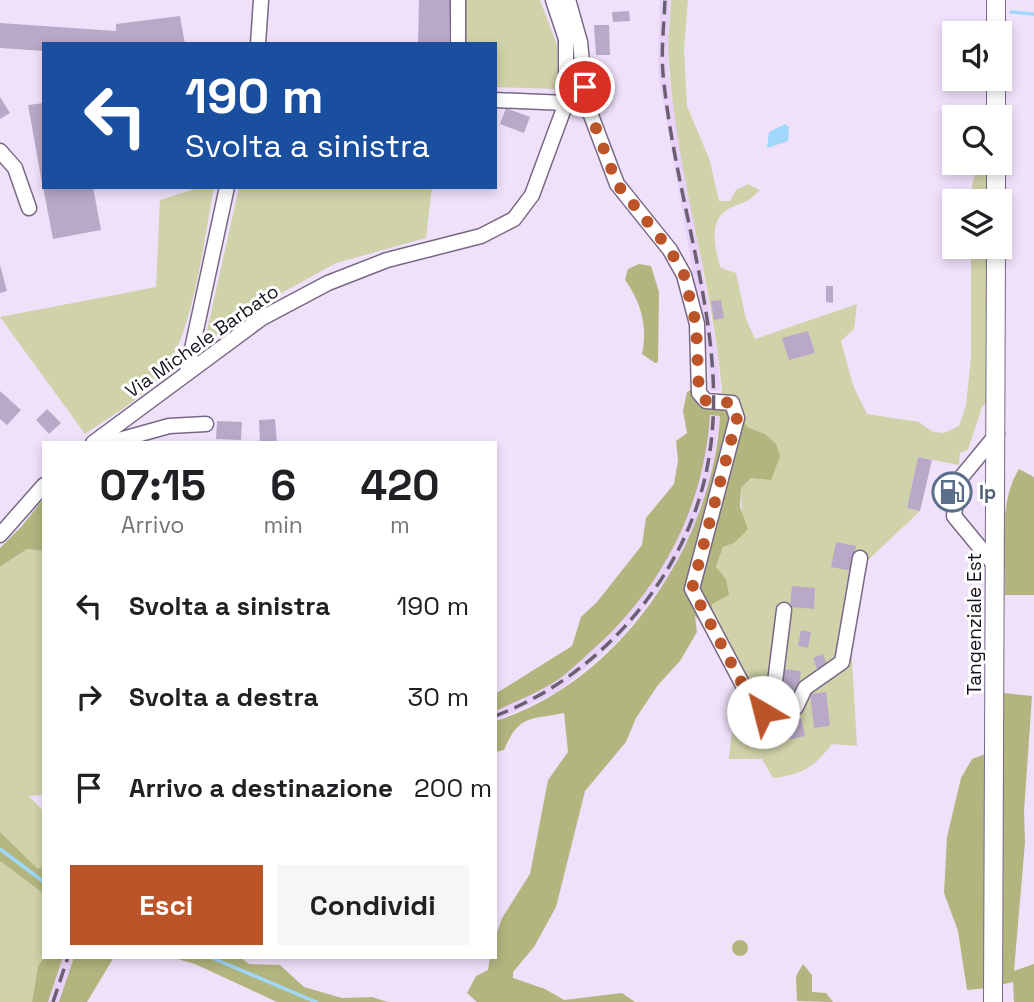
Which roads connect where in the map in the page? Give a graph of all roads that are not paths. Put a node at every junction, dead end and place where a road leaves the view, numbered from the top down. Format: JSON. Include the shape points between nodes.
{"nodes":[{"id":1,"x":261,"y":0,"type":"edge"},
{"id":2,"x":458,"y":0,"type":"edge"},
{"id":3,"x":553,"y":0,"type":"edge"},
{"id":4,"x":564,"y":0,"type":"edge"},
{"id":5,"x":996,"y":0,"type":"edge"},
{"id":6,"x":996,"y":21,"type":"edge"},
{"id":7,"x":258,"y":42,"type":"edge"},
{"id":8,"x":458,"y":42,"type":"edge"},
{"id":9,"x":497,"y":100,"type":"edge"},
{"id":10,"x":566,"y":103,"type":"junction"},
{"id":11,"x":0,"y":151,"type":"edge"},
{"id":12,"x":227,"y":189,"type":"edge"},
{"id":13,"x":29,"y":208,"type":"dead end"},
{"id":14,"x":996,"y":259,"type":"edge"},
{"id":15,"x":187,"y":372,"type":"junction"},
{"id":16,"x":206,"y":424,"type":"dead end"},
{"id":17,"x":997,"y":435,"type":"junction"},
{"id":18,"x":98,"y":439,"type":"edge"},
{"id":19,"x":42,"y":487,"type":"edge"},
{"id":20,"x":0,"y":535,"type":"edge"},
{"id":21,"x":860,"y":558,"type":"dead end"},
{"id":22,"x":996,"y":567,"type":"junction"},
{"id":23,"x":784,"y":610,"type":"dead end"},
{"id":24,"x":751,"y":699,"type":"junction"},
{"id":25,"x":993,"y":1002,"type":"edge"}],
"edges":[{"from":1,"to":7,"type":"street"},
{"from":2,"to":8,"type":"street"},
{"from":3,"to":10,"type":"street","name":"Via Michele Barbato","via":[[566,39]]},
{"from":4,"to":24,"type":"street","via":[[569,3],[580,41],[586,102],[617,184],[670,250],[684,275],[696,324],[699,393],[706,401],[732,403],[737,418],[692,589]]},
{"from":5,"to":6,"type":"main road"},
{"from":9,"to":10,"type":"street"},
{"from":10,"to":15,"type":"street","name":"Via Michele Barbato","via":[[532,195],[514,219],[481,236],[387,260],[328,282],[262,318]]},
{"from":11,"to":13,"type":"street","via":[[15,168]]},
{"from":12,"to":15,"type":"street"},
{"from":14,"to":17,"type":"main road","name":"Tangenziale Est"},
{"from":15,"to":18,"type":"street","name":"Via Michele Barbato"},
{"from":16,"to":18,"type":"street","via":[[169,426],[119,440]]},
{"from":17,"to":22,"type":"main road","name":"Tangenziale Est"},
{"from":17,"to":22,"type":"street","via":[[959,480],[954,516]]},
{"from":19,"to":20,"type":"street"},
{"from":21,"to":24,"type":"street","via":[[842,662],[805,688],[796,707],[763,712]]},
{"from":22,"to":25,"type":"main road","name":"Tangenziale Est"},
{"from":23,"to":24,"type":"street","via":[[775,682]]}]}
